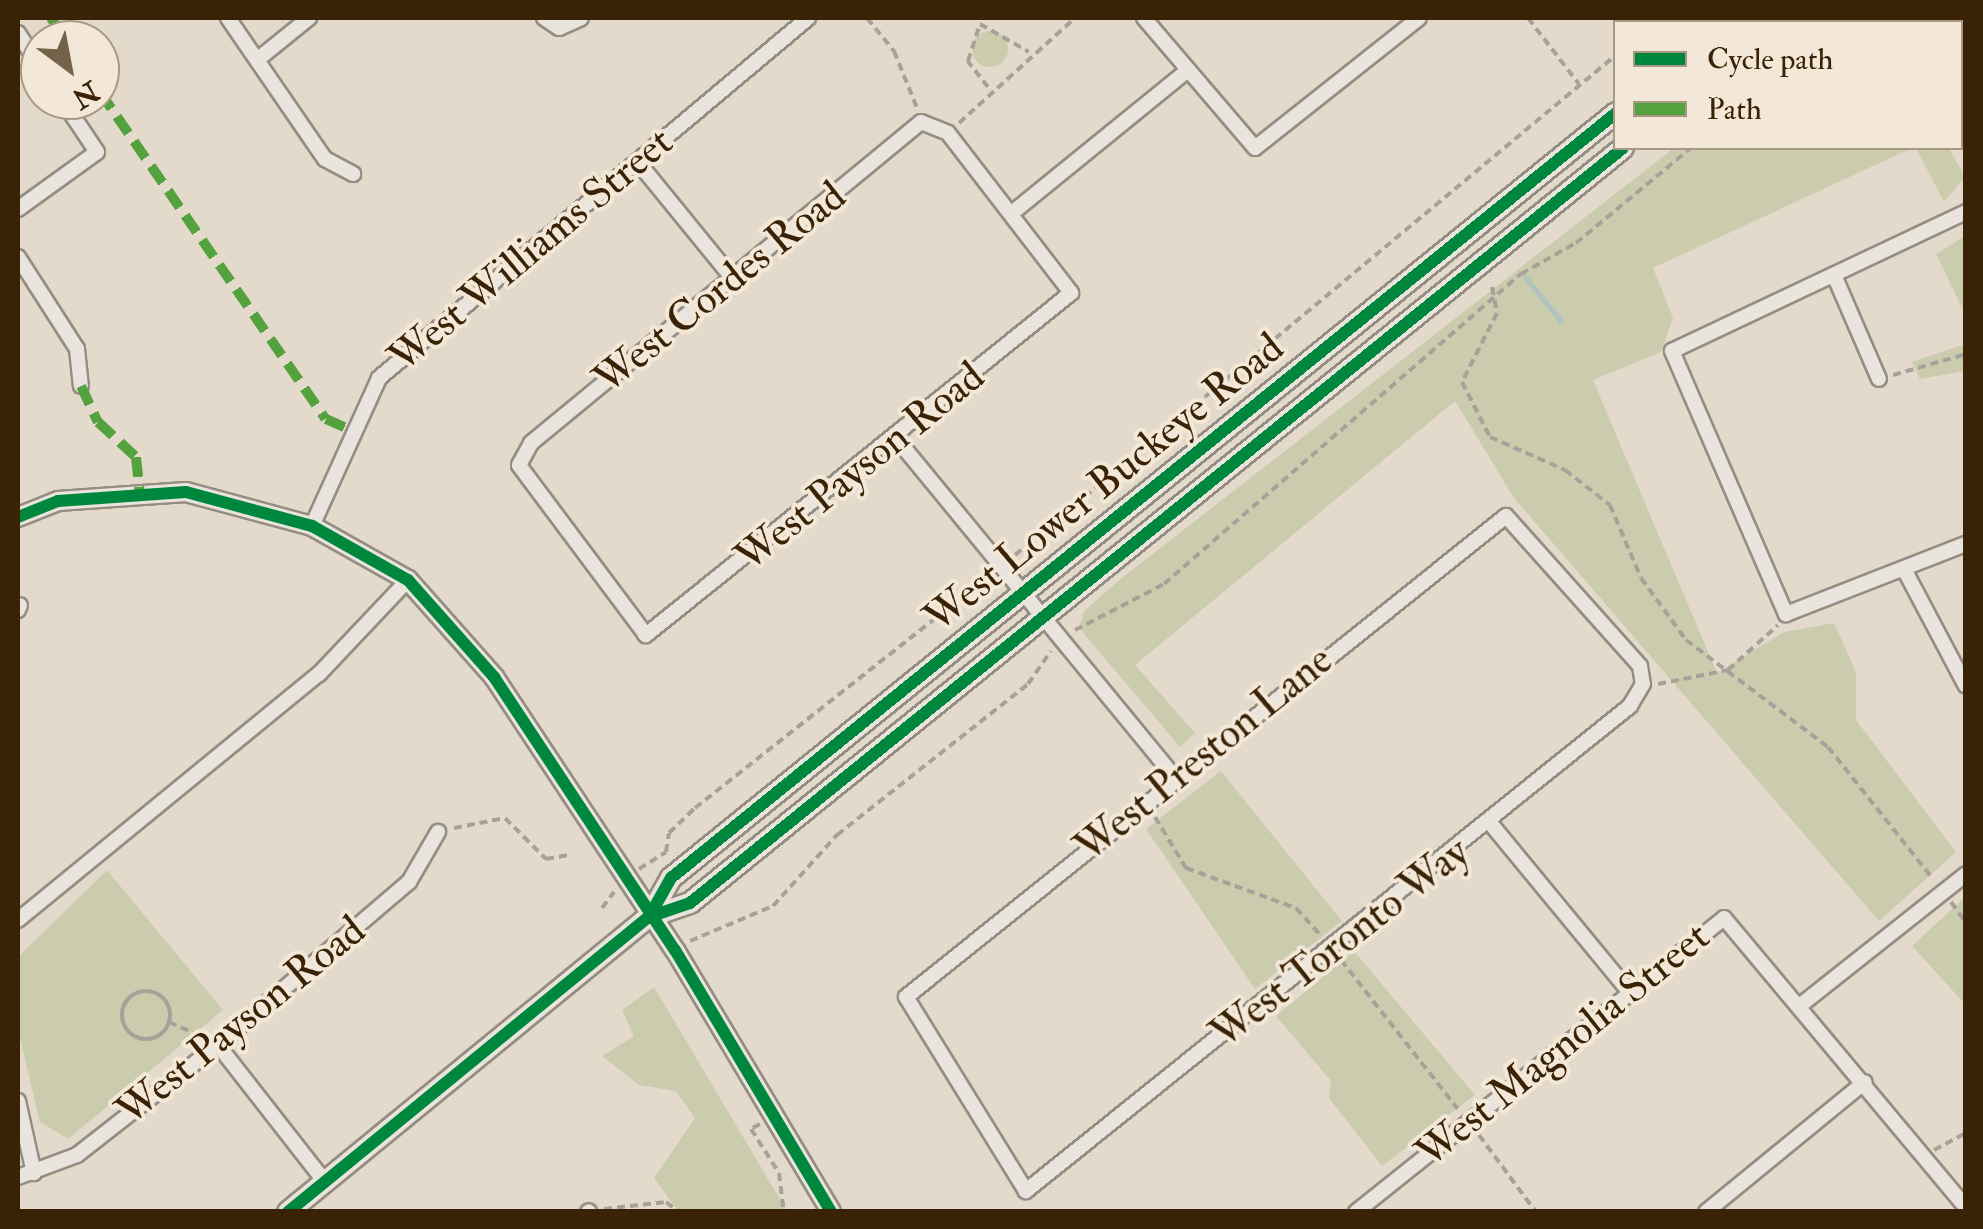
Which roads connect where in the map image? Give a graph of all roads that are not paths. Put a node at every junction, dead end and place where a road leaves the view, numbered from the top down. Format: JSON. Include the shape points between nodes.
{"nodes":[{"id":1,"x":228,"y":18,"type":"edge"},
{"id":2,"x":309,"y":18,"type":"edge"},
{"id":3,"x":544,"y":18,"type":"edge"},
{"id":4,"x":581,"y":18,"type":"edge"},
{"id":5,"x":808,"y":18,"type":"edge"},
{"id":6,"x":1144,"y":18,"type":"edge"},
{"id":7,"x":1420,"y":18,"type":"edge"},
{"id":8,"x":257,"y":60,"type":"junction"},
{"id":9,"x":1187,"y":71,"type":"junction"},
{"id":10,"x":1613,"y":115,"type":"edge"},
{"id":11,"x":75,"y":120,"type":"edge"},
{"id":12,"x":1620,"y":150,"type":"edge"},
{"id":13,"x":638,"y":161,"type":"junction"},
{"id":14,"x":354,"y":174,"type":"dead end"},
{"id":15,"x":18,"y":209,"type":"edge"},
{"id":16,"x":1966,"y":212,"type":"edge"},
{"id":17,"x":1012,"y":213,"type":"junction"},
{"id":18,"x":18,"y":256,"type":"edge"},
{"id":19,"x":1834,"y":276,"type":"junction"},
{"id":20,"x":734,"y":280,"type":"junction"},
{"id":21,"x":1879,"y":380,"type":"road end"},
{"id":22,"x":81,"y":386,"type":"dead end"},
{"id":23,"x":896,"y":438,"type":"junction"},
{"id":24,"x":1506,"y":516,"type":"joint"},
{"id":25,"x":18,"y":517,"type":"edge"},
{"id":26,"x":312,"y":526,"type":"junction"},
{"id":27,"x":1966,"y":544,"type":"edge"},
{"id":28,"x":1904,"y":570,"type":"junction"},
{"id":29,"x":408,"y":580,"type":"junction"},
{"id":30,"x":1020,"y":591,"type":"junction"},
{"id":31,"x":1040,"y":616,"type":"junction"},
{"id":32,"x":646,"y":636,"type":"joint"},
{"id":33,"x":1966,"y":686,"type":"edge"},
{"id":34,"x":1175,"y":778,"type":"junction"},
{"id":35,"x":1491,"y":824,"type":"junction"},
{"id":36,"x":438,"y":832,"type":"road end"},
{"id":37,"x":1966,"y":874,"type":"edge"},
{"id":38,"x":649,"y":917,"type":"junction"},
{"id":39,"x":18,"y":920,"type":"edge"},
{"id":40,"x":1626,"y":989,"type":"junction"},
{"id":41,"x":1802,"y":1004,"type":"junction"},
{"id":42,"x":218,"y":1045,"type":"junction"},
{"id":43,"x":1865,"y":1082,"type":"junction"},
{"id":44,"x":18,"y":1101,"type":"edge"},
{"id":45,"x":34,"y":1172,"type":"junction"},
{"id":46,"x":18,"y":1177,"type":"edge"},
{"id":47,"x":325,"y":1182,"type":"junction"},
{"id":48,"x":1026,"y":1191,"type":"joint"},
{"id":49,"x":1966,"y":1206,"type":"edge"},
{"id":50,"x":288,"y":1212,"type":"edge"},
{"id":51,"x":831,"y":1212,"type":"edge"},
{"id":52,"x":1356,"y":1212,"type":"edge"},
{"id":53,"x":1706,"y":1212,"type":"edge"}],
"edges":[{"from":1,"to":8,"type":"street"},
{"from":2,"to":8,"type":"street"},
{"from":3,"to":4,"type":"street","via":[[559,28]]},
{"from":5,"to":13,"type":"street","name":"West Williams Street"},
{"from":6,"to":9,"type":"street"},
{"from":7,"to":9,"type":"street","via":[[1255,148]]},
{"from":8,"to":14,"type":"street","via":[[325,159]]},
{"from":9,"to":17,"type":"street"},
{"from":10,"to":30,"type":"main road","name":"West Lower Buckeye Road"},
{"from":11,"to":15,"type":"street","via":[[97,152]]},
{"from":12,"to":31,"type":"main road","name":"West Lower Buckeye Road"},
{"from":13,"to":20,"type":"street"},
{"from":13,"to":26,"type":"street","name":"West Williams Street","via":[[378,378]]},
{"from":16,"to":19,"type":"street"},
{"from":17,"to":20,"type":"street","name":"West Cordes Road","via":[[948,133],[926,122]]},
{"from":17,"to":23,"type":"street","name":"West Payson Road","via":[[1070,294]]},
{"from":18,"to":22,"type":"street","via":[[76,350]]},
{"from":19,"to":21,"type":"street"},
{"from":19,"to":28,"type":"street","via":[[1672,350],[1786,614]]},
{"from":20,"to":32,"type":"street","name":"West Cordes Road","via":[[532,443],[519,465]]},
{"from":23,"to":30,"type":"street"},
{"from":23,"to":32,"type":"street","name":"West Payson Road"},
{"from":24,"to":34,"type":"street","name":"West Preston Lane"},
{"from":24,"to":35,"type":"street","name":"West Toronto Way","via":[[1640,666],[1643,684],[1630,706]]},
{"from":25,"to":26,"type":"street","via":[[58,501],[186,492]]},
{"from":26,"to":29,"type":"street"},
{"from":27,"to":28,"type":"street"},
{"from":28,"to":33,"type":"street"},
{"from":29,"to":38,"type":"street","via":[[494,676]]},
{"from":29,"to":39,"type":"street","via":[[319,674]]},
{"from":30,"to":31,"type":"street"},
{"from":30,"to":38,"type":"main road","name":"West Lower Buckeye Road","via":[[671,878]]},
{"from":31,"to":34,"type":"street"},
{"from":31,"to":38,"type":"main road","name":"West Lower Buckeye Road","via":[[690,903]]},
{"from":34,"to":48,"type":"street","name":"West Preston Lane","via":[[906,997]]},
{"from":35,"to":40,"type":"street"},
{"from":35,"to":48,"type":"street","name":"West Toronto Way"},
{"from":36,"to":42,"type":"street","name":"West Payson Road","via":[[409,882]]},
{"from":37,"to":41,"type":"street"},
{"from":38,"to":47,"type":"main road","name":"West Lower Buckeye Road"},
{"from":38,"to":51,"type":"street"},
{"from":40,"to":41,"type":"street","name":"West Magnolia Street","via":[[1724,918]]},
{"from":40,"to":52,"type":"street","name":"West Magnolia Street"},
{"from":41,"to":43,"type":"street"},
{"from":42,"to":45,"type":"street","name":"West Payson Road","via":[[77,1155]]},
{"from":42,"to":47,"type":"street"},
{"from":43,"to":49,"type":"street"},
{"from":43,"to":53,"type":"street"},
{"from":44,"to":45,"type":"street"},
{"from":45,"to":46,"type":"street","name":"West Payson Road"},
{"from":47,"to":50,"type":"main road","name":"West Lower Buckeye Road"}]}
